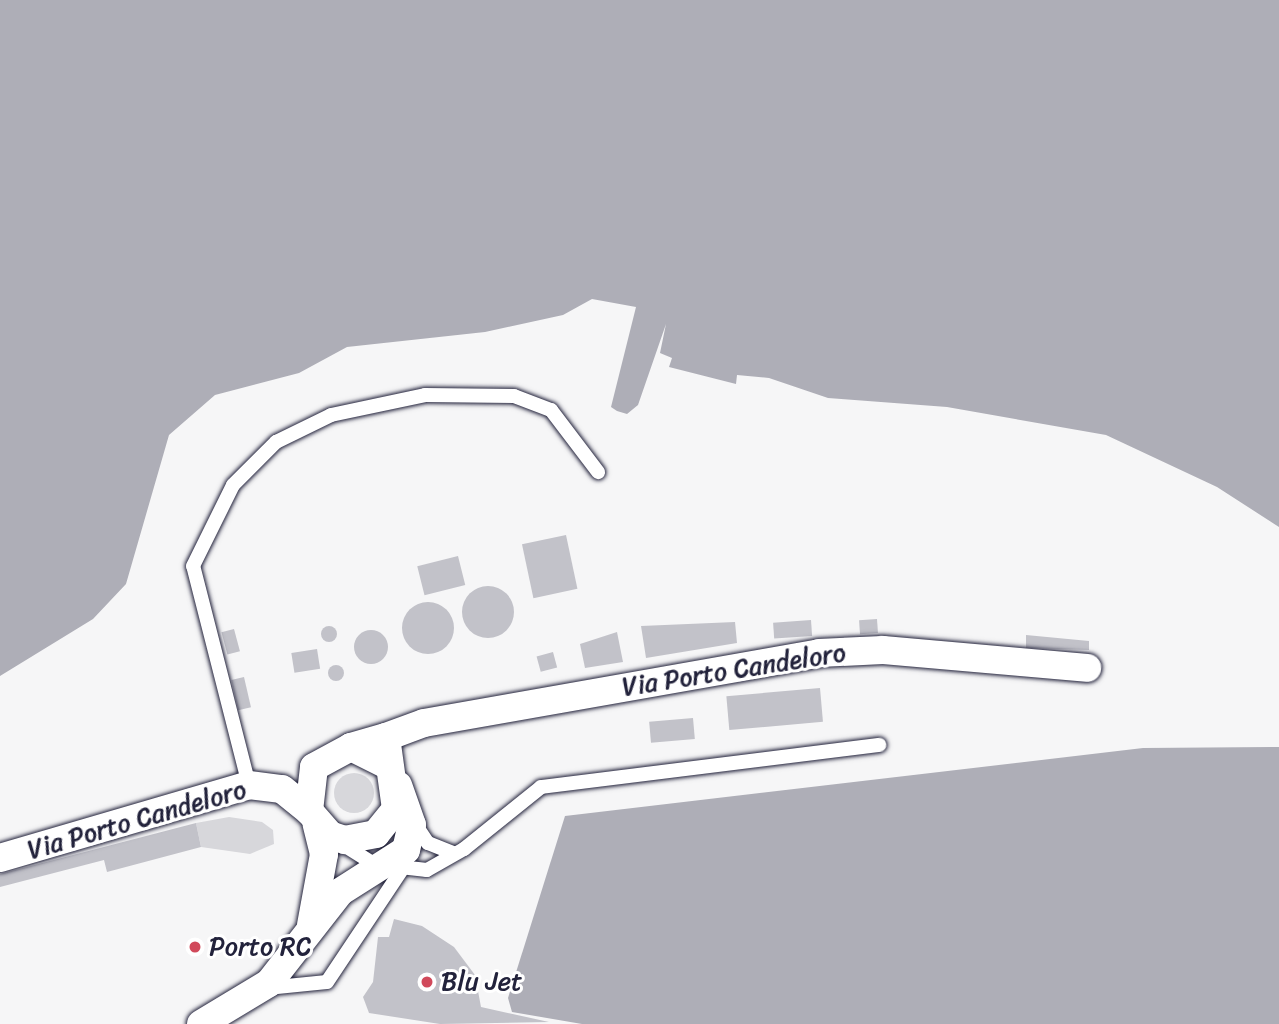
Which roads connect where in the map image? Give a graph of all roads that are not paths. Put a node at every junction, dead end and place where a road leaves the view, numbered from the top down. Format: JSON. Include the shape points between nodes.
{"nodes":[{"id":1,"x":598,"y":472,"type":"dead end"},
{"id":2,"x":1087,"y":668,"type":"dead end"},
{"id":3,"x":386,"y":737,"type":"junction"},
{"id":4,"x":879,"y":745,"type":"dead end"},
{"id":5,"x":351,"y":747,"type":"junction"},
{"id":6,"x":392,"y":773,"type":"junction"},
{"id":7,"x":250,"y":785,"type":"junction"},
{"id":8,"x":318,"y":823,"type":"junction"},
{"id":9,"x":410,"y":825,"type":"junction"},
{"id":10,"x":453,"y":853,"type":"junction"},
{"id":11,"x":0,"y":858,"type":"edge"},
{"id":12,"x":395,"y":869,"type":"junction"},
{"id":13,"x":310,"y":931,"type":"junction"},
{"id":14,"x":262,"y":988,"type":"junction"},
{"id":15,"x":201,"y":1024,"type":"edge"}],
"edges":[{"from":1,"to":7,"type":"lane","via":[[551,410],[514,396],[425,395],[331,415],[276,442],[233,485],[193,566]]},
{"from":2,"to":3,"type":"street","name":"Via Porto Candeloro","via":[[883,650],[819,653],[424,723]]},
{"from":3,"to":5,"type":"street","name":"Via Porto Candeloro"},
{"from":3,"to":6,"type":"street"},
{"from":4,"to":10,"type":"lane","via":[[541,787]]},
{"from":5,"to":6,"type":"street"},
{"from":5,"to":8,"type":"street","via":[[314,767]]},
{"from":6,"to":8,"type":"street","via":[[396,809],[376,834],[361,840]]},
{"from":6,"to":9,"type":"street"},
{"from":7,"to":8,"type":"street","name":"Via Porto Candeloro","via":[[282,789]]},
{"from":7,"to":11,"type":"street","name":"Via Porto Candeloro"},
{"from":8,"to":12,"type":"lane"},
{"from":8,"to":13,"type":"street","via":[[324,854]]},
{"from":9,"to":10,"type":"lane","via":[[428,843]]},
{"from":9,"to":12,"type":"street"},
{"from":10,"to":12,"type":"lane","via":[[428,870]]},
{"from":12,"to":13,"type":"street","via":[[349,884]]},
{"from":12,"to":14,"type":"lane","via":[[327,982]]},
{"from":13,"to":14,"type":"street"},
{"from":14,"to":15,"type":"street"}]}
